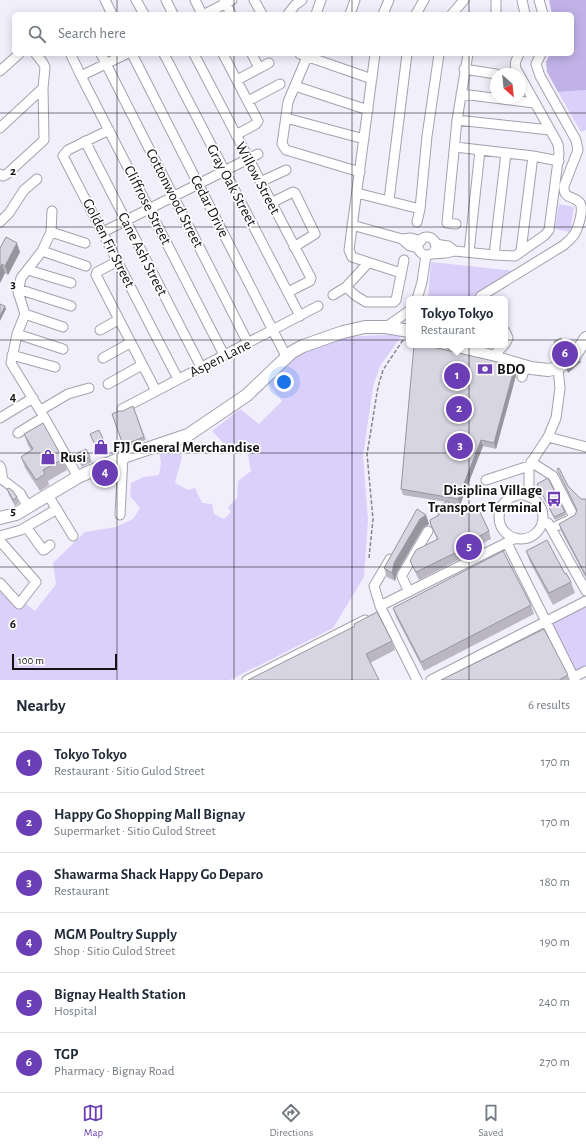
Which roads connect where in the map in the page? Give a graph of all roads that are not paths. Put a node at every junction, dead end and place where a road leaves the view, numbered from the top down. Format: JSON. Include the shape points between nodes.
{"nodes":[{"id":1,"x":105,"y":0,"type":"edge"},
{"id":2,"x":136,"y":0,"type":"edge"},
{"id":3,"x":166,"y":0,"type":"edge"},
{"id":4,"x":195,"y":0,"type":"edge"},
{"id":5,"x":254,"y":0,"type":"edge"},
{"id":6,"x":302,"y":0,"type":"edge"},
{"id":7,"x":321,"y":0,"type":"edge"},
{"id":8,"x":355,"y":0,"type":"edge"},
{"id":9,"x":389,"y":0,"type":"edge"},
{"id":10,"x":424,"y":0,"type":"edge"},
{"id":11,"x":464,"y":0,"type":"edge"},
{"id":12,"x":522,"y":0,"type":"edge"},
{"id":13,"x":539,"y":0,"type":"edge"},
{"id":14,"x":227,"y":1,"type":"edge"},
{"id":15,"x":496,"y":2,"type":"dead end"},
{"id":16,"x":111,"y":12,"type":"edge"},
{"id":17,"x":143,"y":12,"type":"edge"},
{"id":18,"x":172,"y":12,"type":"edge"},
{"id":19,"x":202,"y":12,"type":"edge"},
{"id":20,"x":207,"y":12,"type":"edge"},
{"id":21,"x":230,"y":12,"type":"edge"},
{"id":22,"x":261,"y":12,"type":"edge"},
{"id":23,"x":290,"y":12,"type":"edge"},
{"id":24,"x":317,"y":12,"type":"edge"},
{"id":25,"x":351,"y":12,"type":"edge"},
{"id":26,"x":384,"y":12,"type":"edge"},
{"id":27,"x":417,"y":12,"type":"edge"},
{"id":28,"x":454,"y":12,"type":"edge"},
{"id":29,"x":496,"y":12,"type":"edge"},
{"id":30,"x":525,"y":12,"type":"edge"},
{"id":31,"x":542,"y":12,"type":"edge"},
{"id":32,"x":17,"y":56,"type":"edge"},
{"id":33,"x":38,"y":56,"type":"edge"},
{"id":34,"x":71,"y":56,"type":"edge"},
{"id":35,"x":102,"y":56,"type":"edge"},
{"id":36,"x":122,"y":56,"type":"edge"},
{"id":37,"x":133,"y":56,"type":"edge"},
{"id":38,"x":165,"y":56,"type":"edge"},
{"id":39,"x":195,"y":56,"type":"edge"},
{"id":40,"x":224,"y":56,"type":"edge"},
{"id":41,"x":253,"y":56,"type":"edge"},
{"id":42,"x":304,"y":56,"type":"edge"},
{"id":43,"x":375,"y":56,"type":"edge"},
{"id":44,"x":407,"y":56,"type":"edge"},
{"id":45,"x":437,"y":56,"type":"edge"},
{"id":46,"x":467,"y":56,"type":"edge"},
{"id":47,"x":518,"y":56,"type":"edge"},
{"id":48,"x":540,"y":56,"type":"edge"},
{"id":49,"x":270,"y":63,"type":"dead end"},
{"id":50,"x":105,"y":64,"type":"junction"},
{"id":51,"x":259,"y":68,"type":"junction"},
{"id":52,"x":516,"y":68,"type":"edge"},
{"id":53,"x":464,"y":69,"type":"junction"},
{"id":54,"x":0,"y":71,"type":"edge"},
{"id":55,"x":490,"y":73,"type":"edge"},
{"id":56,"x":81,"y":76,"type":"junction"},
{"id":57,"x":372,"y":79,"type":"junction"},
{"id":58,"x":236,"y":80,"type":"junction"},
{"id":59,"x":280,"y":84,"type":"dead end"},
{"id":60,"x":295,"y":86,"type":"junction"},
{"id":61,"x":43,"y":88,"type":"junction"},
{"id":62,"x":526,"y":88,"type":"edge"},
{"id":63,"x":461,"y":94,"type":"junction"},
{"id":64,"x":248,"y":101,"type":"junction"},
{"id":65,"x":534,"y":103,"type":"junction"},
{"id":66,"x":368,"y":110,"type":"junction"},
{"id":67,"x":286,"y":118,"type":"junction"},
{"id":68,"x":458,"y":120,"type":"junction"},
{"id":69,"x":0,"y":128,"type":"edge"},
{"id":70,"x":110,"y":130,"type":"junction"},
{"id":71,"x":550,"y":130,"type":"junction"},
{"id":72,"x":236,"y":136,"type":"junction"},
{"id":73,"x":364,"y":139,"type":"junction"},
{"id":74,"x":85,"y":141,"type":"junction"},
{"id":75,"x":456,"y":147,"type":"junction"},
{"id":76,"x":480,"y":150,"type":"junction"},
{"id":77,"x":506,"y":153,"type":"junction"},
{"id":78,"x":258,"y":154,"type":"dead end"},
{"id":79,"x":533,"y":156,"type":"junction"},
{"id":80,"x":248,"y":159,"type":"junction"},
{"id":81,"x":559,"y":161,"type":"junction"},
{"id":82,"x":286,"y":170,"type":"dead end"},
{"id":83,"x":224,"y":171,"type":"junction"},
{"id":84,"x":360,"y":172,"type":"junction"},
{"id":85,"x":0,"y":174,"type":"edge"},
{"id":86,"x":37,"y":180,"type":"dead end"},
{"id":87,"x":260,"y":182,"type":"junction"},
{"id":88,"x":198,"y":184,"type":"junction"},
{"id":89,"x":357,"y":193,"type":"junction"},
{"id":90,"x":174,"y":196,"type":"junction"},
{"id":91,"x":389,"y":200,"type":"junction"},
{"id":92,"x":271,"y":203,"type":"junction"},
{"id":93,"x":149,"y":208,"type":"junction"},
{"id":94,"x":420,"y":208,"type":"junction"},
{"id":95,"x":52,"y":212,"type":"dead end"},
{"id":96,"x":126,"y":220,"type":"junction"},
{"id":97,"x":0,"y":222,"type":"edge"},
{"id":98,"x":417,"y":222,"type":"dead end"},
{"id":99,"x":447,"y":223,"type":"dead end"},
{"id":100,"x":352,"y":225,"type":"junction"},
{"id":101,"x":51,"y":232,"type":"junction"},
{"id":102,"x":103,"y":232,"type":"junction"},
{"id":103,"x":85,"y":243,"type":"dead end"},
{"id":104,"x":419,"y":244,"type":"junction"},
{"id":105,"x":435,"y":244,"type":"junction"},
{"id":106,"x":294,"y":247,"type":"junction"},
{"id":107,"x":455,"y":250,"type":"junction"},
{"id":108,"x":42,"y":251,"type":"junction"},
{"id":109,"x":521,"y":251,"type":"junction"},
{"id":110,"x":469,"y":252,"type":"junction"},
{"id":111,"x":429,"y":254,"type":"junction"},
{"id":112,"x":494,"y":255,"type":"junction"},
{"id":113,"x":404,"y":260,"type":"dead end"},
{"id":114,"x":118,"y":261,"type":"junction"},
{"id":115,"x":368,"y":263,"type":"junction"},
{"id":116,"x":86,"y":266,"type":"dead end"},
{"id":117,"x":28,"y":270,"type":"junction"},
{"id":118,"x":401,"y":273,"type":"junction"},
{"id":119,"x":71,"y":283,"type":"dead end"},
{"id":120,"x":346,"y":286,"type":"junction"},
{"id":121,"x":18,"y":289,"type":"junction"},
{"id":122,"x":288,"y":292,"type":"junction"},
{"id":123,"x":333,"y":295,"type":"dead end"},
{"id":124,"x":419,"y":296,"type":"edge"},
{"id":125,"x":481,"y":296,"type":"edge"},
{"id":126,"x":72,"y":306,"type":"dead end"},
{"id":127,"x":318,"y":306,"type":"dead end"},
{"id":128,"x":406,"y":313,"type":"edge"},
{"id":129,"x":24,"y":314,"type":"junction"},
{"id":130,"x":300,"y":316,"type":"junction"},
{"id":131,"x":118,"y":320,"type":"junction"},
{"id":132,"x":63,"y":327,"type":"dead end"},
{"id":133,"x":386,"y":327,"type":"junction"},
{"id":134,"x":100,"y":330,"type":"dead end"},
{"id":135,"x":406,"y":330,"type":"edge"},
{"id":136,"x":273,"y":331,"type":"junction"},
{"id":137,"x":16,"y":334,"type":"junction"},
{"id":138,"x":586,"y":341,"type":"edge"},
{"id":139,"x":130,"y":343,"type":"junction"},
{"id":140,"x":248,"y":343,"type":"junction"},
{"id":141,"x":63,"y":348,"type":"dead end"},
{"id":142,"x":463,"y":348,"type":"edge"},
{"id":143,"x":501,"y":348,"type":"edge"},
{"id":144,"x":12,"y":355,"type":"junction"},
{"id":145,"x":224,"y":355,"type":"junction"},
{"id":146,"x":492,"y":357,"type":"junction"},
{"id":147,"x":103,"y":358,"type":"dead end"},
{"id":148,"x":287,"y":358,"type":"junction"},
{"id":149,"x":142,"y":365,"type":"junction"},
{"id":150,"x":55,"y":367,"type":"dead end"},
{"id":151,"x":201,"y":367,"type":"junction"},
{"id":152,"x":558,"y":368,"type":"junction"},
{"id":153,"x":178,"y":379,"type":"junction"},
{"id":154,"x":108,"y":384,"type":"dead end"},
{"id":155,"x":89,"y":388,"type":"dead end"},
{"id":156,"x":156,"y":391,"type":"junction"},
{"id":157,"x":33,"y":398,"type":"junction"},
{"id":158,"x":122,"y":409,"type":"edge"},
{"id":159,"x":43,"y":414,"type":"junction"},
{"id":160,"x":0,"y":418,"type":"edge"},
{"id":161,"x":18,"y":433,"type":"dead end"},
{"id":162,"x":548,"y":437,"type":"junction"},
{"id":163,"x":586,"y":446,"type":"edge"},
{"id":164,"x":123,"y":457,"type":"junction"},
{"id":165,"x":530,"y":464,"type":"junction"},
{"id":166,"x":0,"y":466,"type":"edge"},
{"id":167,"x":78,"y":477,"type":"junction"},
{"id":168,"x":486,"y":480,"type":"dead end"},
{"id":169,"x":529,"y":497,"type":"junction"},
{"id":170,"x":51,"y":500,"type":"dead end"},
{"id":171,"x":28,"y":507,"type":"junction"},
{"id":172,"x":56,"y":510,"type":"junction"},
{"id":173,"x":120,"y":515,"type":"dead end"},
{"id":174,"x":0,"y":518,"type":"edge"},
{"id":175,"x":543,"y":518,"type":"junction"},
{"id":176,"x":27,"y":528,"type":"junction"},
{"id":177,"x":552,"y":528,"type":"junction"},
{"id":178,"x":428,"y":531,"type":"dead end"},
{"id":179,"x":0,"y":536,"type":"edge"},
{"id":180,"x":73,"y":536,"type":"dead end"},
{"id":181,"x":516,"y":538,"type":"junction"},
{"id":182,"x":0,"y":541,"type":"edge"},
{"id":183,"x":507,"y":543,"type":"junction"},
{"id":184,"x":50,"y":545,"type":"dead end"},
{"id":185,"x":396,"y":548,"type":"edge"},
{"id":186,"x":0,"y":583,"type":"edge"},
{"id":187,"x":586,"y":591,"type":"edge"},
{"id":188,"x":409,"y":592,"type":"junction"},
{"id":189,"x":586,"y":601,"type":"edge"},
{"id":190,"x":381,"y":609,"type":"junction"},
{"id":191,"x":545,"y":621,"type":"junction"},
{"id":192,"x":586,"y":671,"type":"edge"},
{"id":193,"x":575,"y":679,"type":"edge"},
{"id":194,"x":247,"y":680,"type":"edge"},
{"id":195,"x":417,"y":680,"type":"edge"},
{"id":196,"x":431,"y":680,"type":"edge"}],
"edges":[{"from":1,"to":16,"type":"street"},
{"from":2,"to":17,"type":"street"},
{"from":3,"to":18,"type":"street"},
{"from":4,"to":19,"type":"street"},
{"from":5,"to":22,"type":"street"},
{"from":6,"to":23,"type":"street"},
{"from":7,"to":24,"type":"street"},
{"from":8,"to":25,"type":"street"},
{"from":9,"to":26,"type":"street"},
{"from":10,"to":27,"type":"street"},
{"from":11,"to":28,"type":"street"},
{"from":12,"to":30,"type":"street"},
{"from":13,"to":31,"type":"street"},
{"from":14,"to":20,"type":"street"},
{"from":14,"to":21,"type":"street"},
{"from":15,"to":29,"type":"street"},
{"from":32,"to":54,"type":"street"},
{"from":33,"to":61,"type":"street","via":[[45,67]]},
{"from":34,"to":56,"type":"street","name":"Cliffrose Street"},
{"from":35,"to":50,"type":"street","name":"Cottonwood Street"},
{"from":36,"to":50,"type":"street"},
{"from":37,"to":88,"type":"street","name":"Cedar Drive"},
{"from":38,"to":83,"type":"street","name":"Gray Oak Street"},
{"from":39,"to":72,"type":"street","name":"Willow Street"},
{"from":40,"to":58,"type":"street"},
{"from":41,"to":51,"type":"street"},
{"from":42,"to":57,"type":"street"},
{"from":42,"to":60,"type":"street"},
{"from":43,"to":57,"type":"street"},
{"from":44,"to":91,"type":"street"},
{"from":45,"to":94,"type":"street"},
{"from":46,"to":53,"type":"street"},
{"from":47,"to":52,"type":"street"},
{"from":48,"to":125,"type":"street","via":[[536,64],[540,76],[576,140],[578,150],[564,191],[580,204],[582,209],[579,224],[574,236],[564,245]]},
{"from":49,"to":51,"type":"street"},
{"from":50,"to":56,"type":"street"},
{"from":50,"to":90,"type":"street","name":"Cottonwood Street"},
{"from":51,"to":58,"type":"street"},
{"from":53,"to":55,"type":"street"},
{"from":53,"to":63,"type":"street"},
{"from":56,"to":70,"type":"street","name":"Cliffrose Street"},
{"from":57,"to":66,"type":"street"},
{"from":58,"to":64,"type":"street"},
{"from":59,"to":64,"type":"street"},
{"from":60,"to":66,"type":"street"},
{"from":60,"to":67,"type":"street","via":[[288,102]]},
{"from":61,"to":69,"type":"street"},
{"from":61,"to":85,"type":"street","via":[[44,140],[7,174]]},
{"from":62,"to":65,"type":"street"},
{"from":63,"to":65,"type":"street"},
{"from":63,"to":68,"type":"street"},
{"from":64,"to":72,"type":"street","via":[[258,121]]},
{"from":65,"to":71,"type":"street"},
{"from":66,"to":73,"type":"street"},
{"from":67,"to":73,"type":"street"},
{"from":67,"to":84,"type":"street","via":[[282,144],[286,150]]},
{"from":68,"to":71,"type":"street"},
{"from":68,"to":75,"type":"street"},
{"from":70,"to":74,"type":"street","name":"Golden Fir Street"},
{"from":70,"to":93,"type":"street","name":"Cliffrose Street"},
{"from":71,"to":81,"type":"street","via":[[558,144]]},
{"from":72,"to":80,"type":"street","name":"Willow Street"},
{"from":73,"to":84,"type":"street"},
{"from":74,"to":96,"type":"street","name":"Cane Ash Street"},
{"from":74,"to":102,"type":"street","name":"Golden Fir Street","via":[[68,150],[63,156]]},
{"from":75,"to":76,"type":"street"},
{"from":75,"to":99,"type":"street"},
{"from":76,"to":77,"type":"street"},
{"from":76,"to":110,"type":"street"},
{"from":77,"to":79,"type":"street"},
{"from":77,"to":112,"type":"street"},
{"from":78,"to":80,"type":"street"},
{"from":79,"to":81,"type":"street"},
{"from":79,"to":109,"type":"street"},
{"from":80,"to":83,"type":"street"},
{"from":80,"to":87,"type":"street","name":"Willow Street"},
{"from":81,"to":109,"type":"street","via":[[549,230]]},
{"from":82,"to":87,"type":"street"},
{"from":83,"to":88,"type":"street"},
{"from":83,"to":122,"type":"street","name":"Gray Oak Street"},
{"from":84,"to":89,"type":"street"},
{"from":86,"to":97,"type":"street","via":[[24,190]]},
{"from":87,"to":92,"type":"street","name":"Willow Street"},
{"from":88,"to":90,"type":"street"},
{"from":88,"to":136,"type":"street","name":"Cedar Drive"},
{"from":89,"to":91,"type":"street"},
{"from":89,"to":100,"type":"street"},
{"from":90,"to":93,"type":"street"},
{"from":90,"to":140,"type":"street","name":"Cottonwood Street"},
{"from":91,"to":94,"type":"street"},
{"from":92,"to":106,"type":"street","name":"Willow Street"},
{"from":92,"to":106,"type":"street","via":[[295,193],[315,234]]},
{"from":93,"to":96,"type":"street"},
{"from":93,"to":145,"type":"street","name":"Cliffrose Street"},
{"from":94,"to":98,"type":"street"},
{"from":95,"to":101,"type":"street"},
{"from":96,"to":102,"type":"street"},
{"from":96,"to":151,"type":"street","name":"Cane Ash Street"},
{"from":100,"to":104,"type":"street","via":[[402,239],[411,238]]},
{"from":100,"to":115,"type":"street","via":[[350,254]]},
{"from":101,"to":103,"type":"street"},
{"from":101,"to":108,"type":"street"},
{"from":102,"to":114,"type":"street","name":"Golden Fir Street"},
{"from":104,"to":105,"type":"street","via":[[425,238],[430,238]]},
{"from":104,"to":111,"type":"street","via":[[420,252]]},
{"from":105,"to":107,"type":"street"},
{"from":105,"to":111,"type":"street","via":[[435,249]]},
{"from":106,"to":122,"type":"street","name":"Willow Street","via":[[311,280]]},
{"from":107,"to":110,"type":"street"},
{"from":107,"to":111,"type":"street"},
{"from":108,"to":116,"type":"street"},
{"from":108,"to":117,"type":"street"},
{"from":109,"to":112,"type":"street","via":[[515,256]]},
{"from":110,"to":112,"type":"street"},
{"from":111,"to":124,"type":"street"},
{"from":113,"to":118,"type":"street"},
{"from":114,"to":131,"type":"street","via":[[96,275]]},
{"from":114,"to":153,"type":"street","name":"Golden Fir Street"},
{"from":115,"to":118,"type":"street"},
{"from":115,"to":120,"type":"street"},
{"from":117,"to":119,"type":"street"},
{"from":117,"to":121,"type":"street","via":[[21,278]]},
{"from":118,"to":120,"type":"street","via":[[396,300],[391,303],[366,302]]},
{"from":120,"to":123,"type":"street"},
{"from":121,"to":126,"type":"street"},
{"from":121,"to":129,"type":"street"},
{"from":122,"to":130,"type":"street","name":"Gray Oak Street"},
{"from":127,"to":130,"type":"street","name":"Aspen Lane"},
{"from":128,"to":133,"type":"street"},
{"from":129,"to":132,"type":"street"},
{"from":129,"to":137,"type":"street"},
{"from":130,"to":136,"type":"street","name":"Aspen Lane"},
{"from":131,"to":134,"type":"street"},
{"from":131,"to":139,"type":"street"},
{"from":133,"to":135,"type":"main road"},
{"from":133,"to":148,"type":"main road","via":[[365,327],[343,332],[303,346]]},
{"from":136,"to":140,"type":"street","name":"Aspen Lane"},
{"from":136,"to":148,"type":"street","name":"Cedar Drive"},
{"from":137,"to":141,"type":"street"},
{"from":137,"to":144,"type":"street"},
{"from":138,"to":152,"type":"main road","via":[[575,355]]},
{"from":139,"to":147,"type":"street"},
{"from":139,"to":149,"type":"street"},
{"from":140,"to":145,"type":"street","name":"Aspen Lane"},
{"from":142,"to":146,"type":"main road"},
{"from":143,"to":146,"type":"street"},
{"from":144,"to":150,"type":"street"},
{"from":144,"to":157,"type":"street","via":[[11,363]]},
{"from":145,"to":151,"type":"street","name":"Aspen Lane"},
{"from":146,"to":152,"type":"main road","via":[[524,372]]},
{"from":148,"to":164,"type":"main road","via":[[248,395],[188,435]]},
{"from":149,"to":154,"type":"street"},
{"from":149,"to":156,"type":"street"},
{"from":151,"to":153,"type":"street","name":"Aspen Lane"},
{"from":152,"to":162,"type":"street","via":[[559,398],[556,418]]},
{"from":153,"to":156,"type":"street","name":"Aspen Lane"},
{"from":155,"to":159,"type":"street","via":[[68,394]]},
{"from":156,"to":158,"type":"street","name":"Aspen Lane"},
{"from":157,"to":159,"type":"street"},
{"from":157,"to":160,"type":"street"},
{"from":159,"to":161,"type":"street"},
{"from":159,"to":167,"type":"street"},
{"from":162,"to":163,"type":"street"},
{"from":162,"to":165,"type":"street"},
{"from":164,"to":167,"type":"main road"},
{"from":164,"to":173,"type":"street"},
{"from":165,"to":168,"type":"street"},
{"from":165,"to":169,"type":"street"},
{"from":165,"to":177,"type":"street","via":[[553,476],[574,517]]},
{"from":166,"to":171,"type":"street","via":[[3,480],[20,493]]},
{"from":167,"to":171,"type":"main road"},
{"from":169,"to":175,"type":"street","via":[[539,504]]},
{"from":169,"to":181,"type":"street","via":[[519,495],[502,507],[502,527]]},
{"from":170,"to":172,"type":"street"},
{"from":171,"to":174,"type":"main road","via":[[16,514]]},
{"from":172,"to":176,"type":"street"},
{"from":172,"to":180,"type":"street"},
{"from":175,"to":177,"type":"street"},
{"from":175,"to":181,"type":"street","via":[[538,531],[525,538]]},
{"from":176,"to":179,"type":"street"},
{"from":176,"to":184,"type":"street","via":[[43,550]]},
{"from":177,"to":187,"type":"street"},
{"from":178,"to":188,"type":"street","via":[[402,574]]},
{"from":181,"to":183,"type":"street"},
{"from":182,"to":186,"type":"street","via":[[36,584],[19,604]]},
{"from":183,"to":188,"type":"street"},
{"from":183,"to":191,"type":"street"},
{"from":185,"to":190,"type":"street","via":[[374,586]]},
{"from":188,"to":190,"type":"street"},
{"from":189,"to":191,"type":"street"},
{"from":190,"to":194,"type":"street"},
{"from":190,"to":195,"type":"street"},
{"from":191,"to":193,"type":"street"},
{"from":191,"to":196,"type":"street"},
{"from":192,"to":193,"type":"street"}]}
